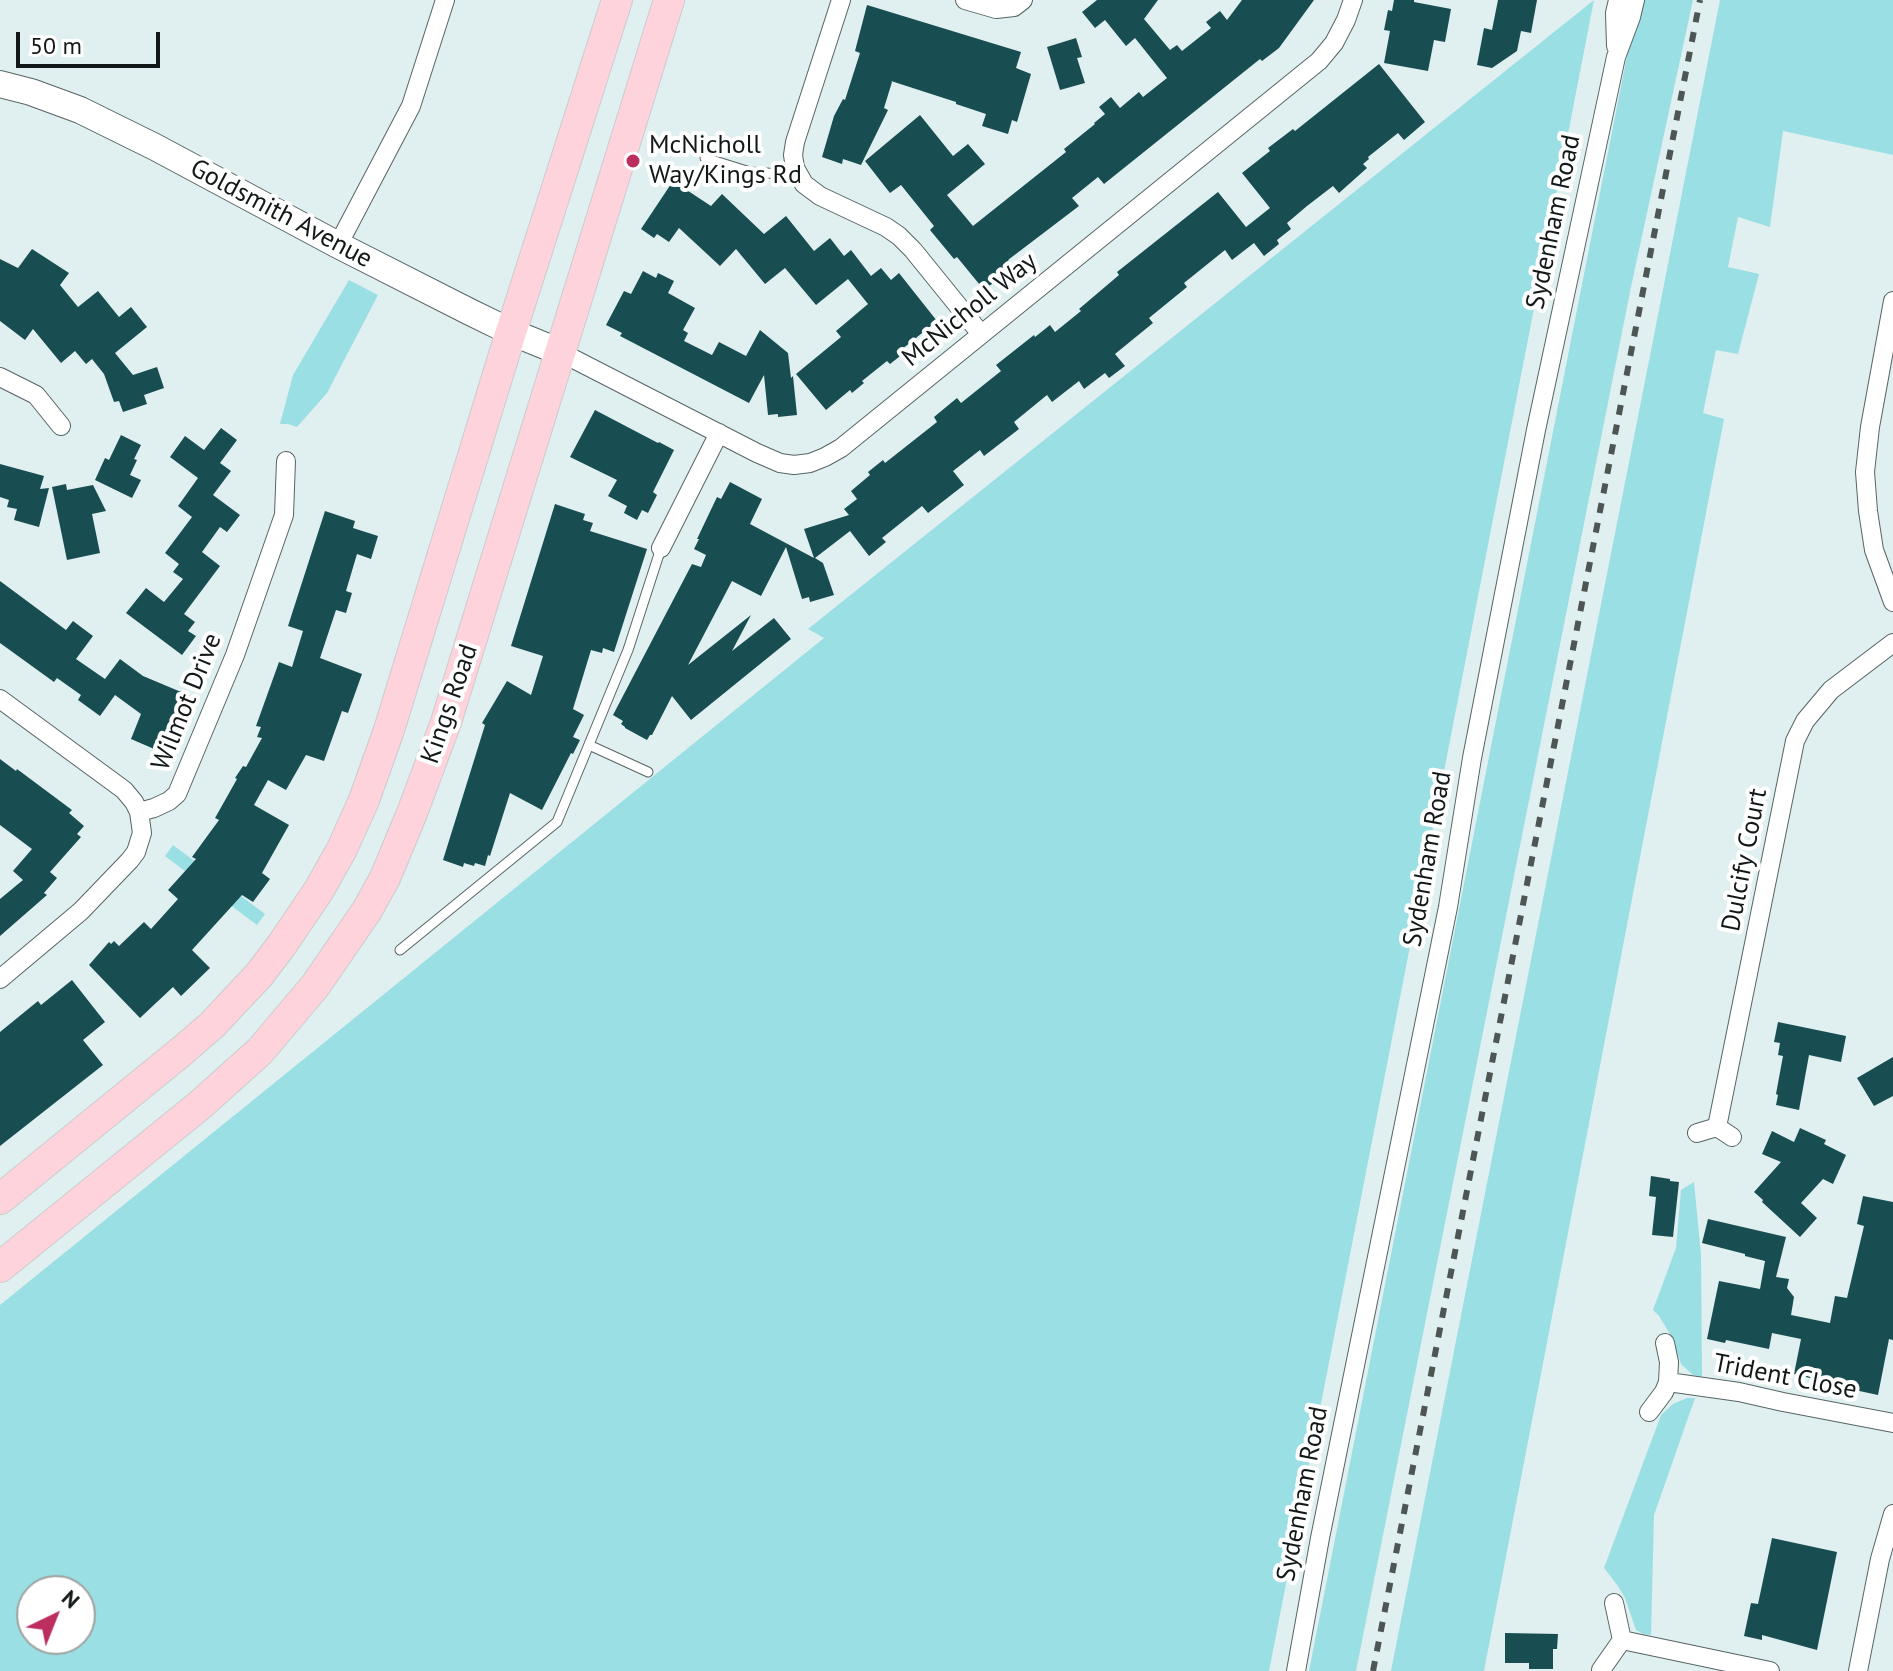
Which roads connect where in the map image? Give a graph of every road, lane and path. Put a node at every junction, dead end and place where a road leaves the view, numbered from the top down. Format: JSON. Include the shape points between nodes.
{"nodes":[{"id":1,"x":445,"y":0,"type":"edge"},
{"id":2,"x":617,"y":0,"type":"edge"},
{"id":3,"x":669,"y":0,"type":"edge"},
{"id":4,"x":841,"y":0,"type":"edge"},
{"id":5,"x":965,"y":0,"type":"edge"},
{"id":6,"x":1023,"y":0,"type":"edge"},
{"id":7,"x":1353,"y":0,"type":"edge"},
{"id":8,"x":1618,"y":0,"type":"edge"},
{"id":9,"x":1635,"y":0,"type":"edge"},
{"id":10,"x":1616,"y":57,"type":"junction"},
{"id":11,"x":0,"y":84,"type":"edge"},
{"id":12,"x":705,"y":158,"type":"dead end"},
{"id":13,"x":798,"y":175,"type":"junction"},
{"id":14,"x":338,"y":245,"type":"junction"},
{"id":15,"x":1892,"y":311,"type":"edge"},
{"id":16,"x":511,"y":332,"type":"junction"},
{"id":17,"x":981,"y":334,"type":"junction"},
{"id":18,"x":560,"y":352,"type":"junction"},
{"id":19,"x":0,"y":377,"type":"edge"},
{"id":20,"x":61,"y":426,"type":"dead end"},
{"id":21,"x":719,"y":433,"type":"junction"},
{"id":22,"x":286,"y":461,"type":"dead end"},
{"id":23,"x":661,"y":548,"type":"joint"},
{"id":24,"x":1893,"y":602,"type":"edge"},
{"id":25,"x":1893,"y":643,"type":"edge"},
{"id":26,"x":0,"y":699,"type":"edge"},
{"id":27,"x":589,"y":745,"type":"junction"},
{"id":28,"x":648,"y":772,"type":"dead end"},
{"id":29,"x":139,"y":812,"type":"junction"},
{"id":30,"x":400,"y":950,"type":"dead end"},
{"id":31,"x":0,"y":979,"type":"edge"},
{"id":32,"x":1697,"y":1133,"type":"dead end"},
{"id":33,"x":0,"y":1199,"type":"edge"},
{"id":34,"x":0,"y":1267,"type":"edge"},
{"id":35,"x":1665,"y":1343,"type":"dead end"},
{"id":36,"x":1668,"y":1382,"type":"junction"},
{"id":37,"x":1649,"y":1412,"type":"dead end"},
{"id":38,"x":1893,"y":1423,"type":"edge"},
{"id":39,"x":1893,"y":1514,"type":"edge"},
{"id":40,"x":1614,"y":1603,"type":"dead end"},
{"id":41,"x":1622,"y":1640,"type":"junction"},
{"id":42,"x":1601,"y":1670,"type":"edge"},
{"id":43,"x":1296,"y":1671,"type":"edge"},
{"id":44,"x":1770,"y":1671,"type":"edge"},
{"id":45,"x":1858,"y":1671,"type":"edge"}],
"edges":[{"from":1,"to":14,"type":"street","via":[[411,106]]},
{"from":2,"to":16,"type":"main road","name":"Kings Road"},
{"from":3,"to":18,"type":"main road","name":"Kings Road"},
{"from":4,"to":13,"type":"street","via":[[795,142]]},
{"from":5,"to":6,"type":"street","via":[[996,9]]},
{"from":7,"to":17,"type":"street","name":"McNicholl Way","via":[[1334,43],[1319,61]]},
{"from":8,"to":10,"type":"street","name":"Sydenham Road"},
{"from":9,"to":10,"type":"street","name":"Sydenham Road"},
{"from":10,"to":43,"type":"street","name":"Sydenham Road","via":[[1536,430],[1442,938]]},
{"from":11,"to":14,"type":"street","name":"Goldsmith Avenue","via":[[80,110]]},
{"from":12,"to":13,"type":"lane","via":[[750,172]]},
{"from":13,"to":17,"type":"street","via":[[820,196],[899,236]]},
{"from":14,"to":16,"type":"street","name":"Goldsmith Avenue"},
{"from":15,"to":24,"type":"street","via":[[1865,472],[1874,550]]},
{"from":16,"to":18,"type":"street","name":"Goldsmith Avenue"},
{"from":16,"to":33,"type":"main road","name":"Kings Road","via":[[389,730],[364,800],[319,890],[259,975],[212,1025]]},
{"from":17,"to":21,"type":"street","name":"McNicholl Way","via":[[841,448],[810,463],[780,463]]},
{"from":18,"to":21,"type":"street","name":"McNicholl Way"},
{"from":18,"to":34,"type":"main road","name":"Kings Road","via":[[446,722],[398,849],[366,912],[315,986],[260,1051]]},
{"from":19,"to":20,"type":"street","via":[[36,395]]},
{"from":21,"to":23,"type":"street"},
{"from":22,"to":29,"type":"street","name":"Wilmot Drive","via":[[284,515],[235,655],[177,794]]},
{"from":23,"to":27,"type":"lane","via":[[628,650]]},
{"from":25,"to":32,"type":"street","name":"Dulcify Court","via":[[1831,690],[1795,741],[1724,1132]]},
{"from":26,"to":29,"type":"street","via":[[124,790]]},
{"from":27,"to":28,"type":"lane"},
{"from":27,"to":30,"type":"lane","via":[[557,822]]},
{"from":29,"to":31,"type":"street","via":[[142,833],[130,860],[81,911]]},
{"from":35,"to":36,"type":"street"},
{"from":36,"to":37,"type":"street"},
{"from":36,"to":38,"type":"street","name":"Trident Close"},
{"from":39,"to":45,"type":"street"},
{"from":40,"to":41,"type":"street"},
{"from":41,"to":42,"type":"street"},
{"from":41,"to":44,"type":"street"}]}
